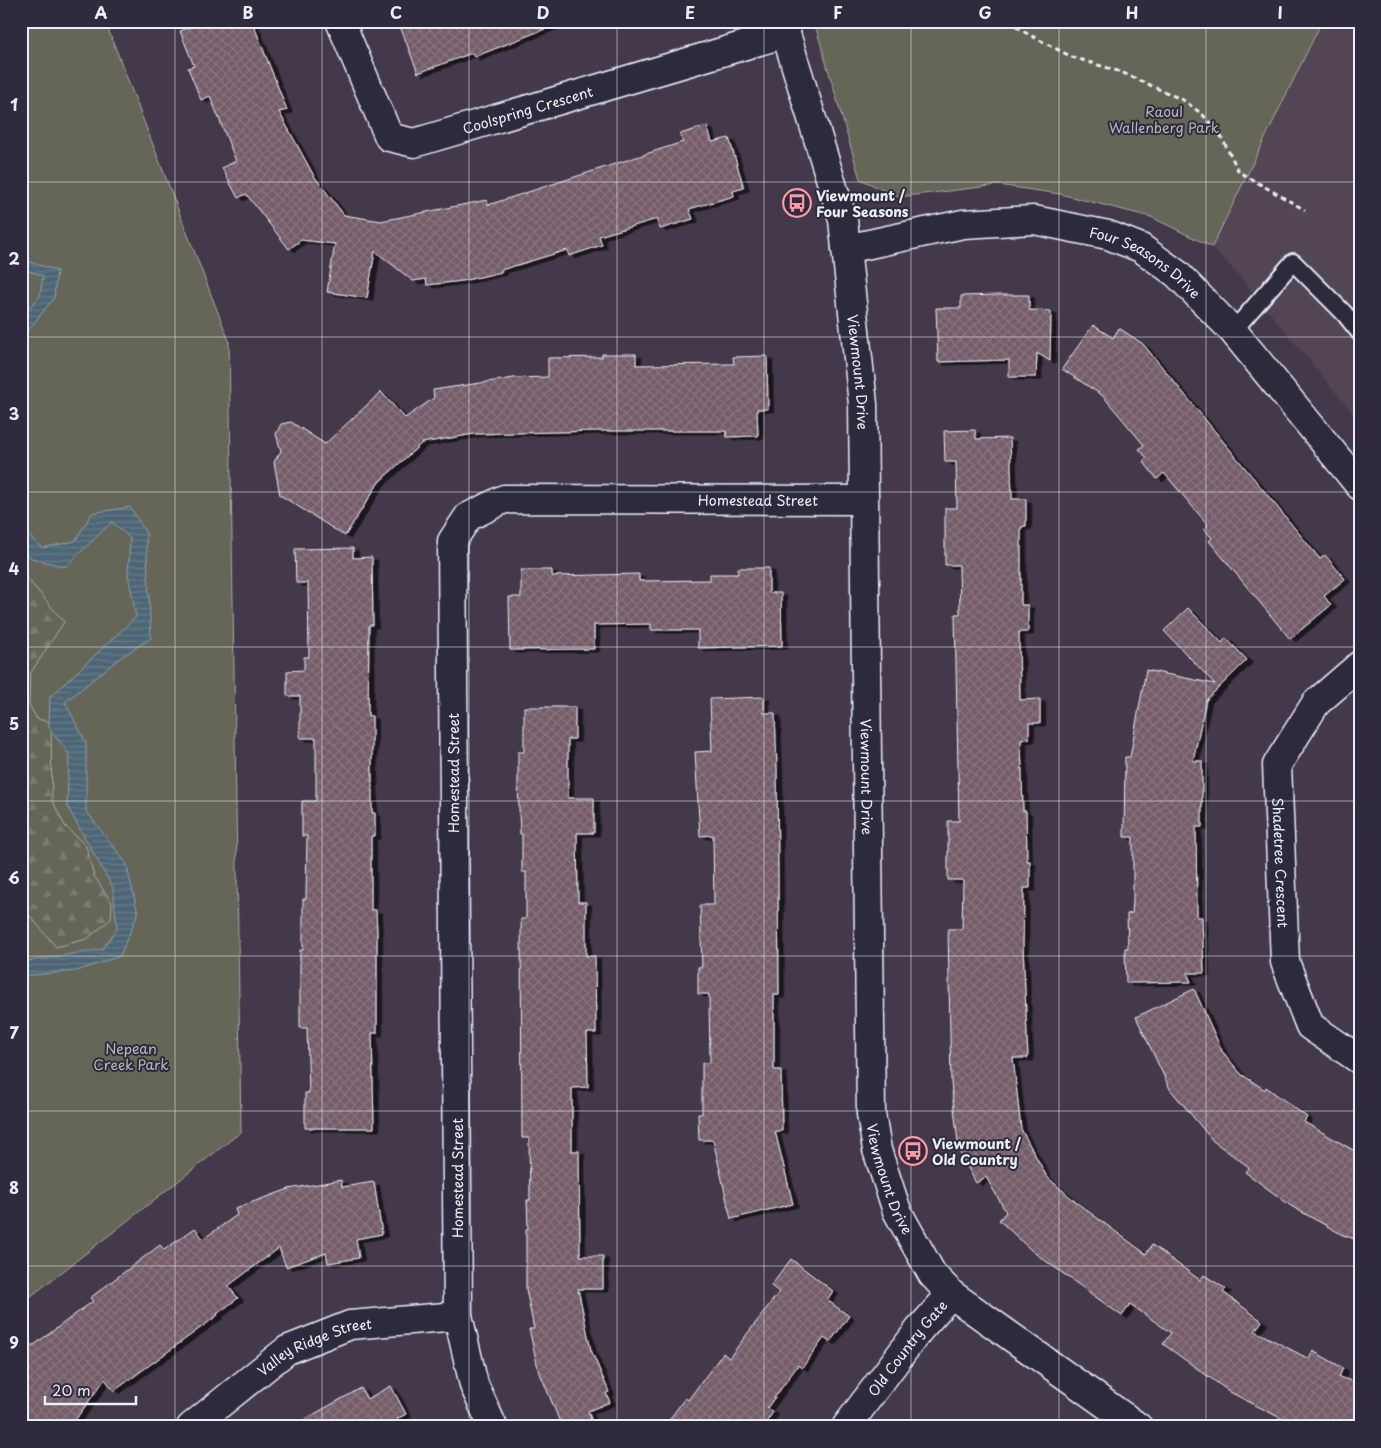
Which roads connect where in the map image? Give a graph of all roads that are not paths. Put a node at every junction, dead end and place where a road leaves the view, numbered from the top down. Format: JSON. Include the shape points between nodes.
{"nodes":[{"id":1,"x":340,"y":21,"type":"edge"},
{"id":2,"x":784,"y":27,"type":"edge"},
{"id":3,"x":846,"y":249,"type":"junction"},
{"id":4,"x":1233,"y":331,"type":"junction"},
{"id":5,"x":1360,"y":333,"type":"edge"},
{"id":6,"x":1360,"y":486,"type":"edge"},
{"id":7,"x":863,"y":500,"type":"junction"},
{"id":8,"x":1360,"y":665,"type":"edge"},
{"id":9,"x":1360,"y":1060,"type":"edge"},
{"id":10,"x":951,"y":1294,"type":"junction"},
{"id":11,"x":458,"y":1316,"type":"junction"},
{"id":12,"x":191,"y":1427,"type":"edge"},
{"id":13,"x":493,"y":1427,"type":"edge"},
{"id":14,"x":846,"y":1427,"type":"edge"},
{"id":15,"x":1138,"y":1427,"type":"edge"}],
"edges":[{"from":1,"to":2,"type":"street","name":"Coolspring Crescent","via":[[389,137],[414,143]]},
{"from":2,"to":3,"type":"street","name":"Viewmount Drive","via":[[843,220]]},
{"from":3,"to":4,"type":"street","name":"Four Seasons Drive","via":[[963,224],[1034,220],[1108,235],[1141,248],[1178,274]]},
{"from":3,"to":7,"type":"street","name":"Viewmount Drive","via":[[863,404]]},
{"from":4,"to":5,"type":"lane","via":[[1293,262]]},
{"from":4,"to":6,"type":"street","name":"Four Seasons Drive"},
{"from":7,"to":10,"type":"street","name":"Viewmount Drive","via":[[871,1114],[877,1150],[898,1212],[932,1274]]},
{"from":7,"to":11,"type":"street","name":"Homestead Street","via":[[504,499],[468,517],[452,541]]},
{"from":8,"to":9,"type":"street","name":"Shadetree Crescent","via":[[1316,703],[1277,765],[1285,962],[1310,1026]]},
{"from":10,"to":14,"type":"street","name":"Old Country Gate","via":[[919,1330]]},
{"from":10,"to":15,"type":"street","name":"Viewmount Drive"},
{"from":11,"to":12,"type":"street","name":"Valley Ridge Street","via":[[350,1325],[287,1350]]},
{"from":11,"to":13,"type":"street","name":"Homestead Street","via":[[474,1385]]}]}
